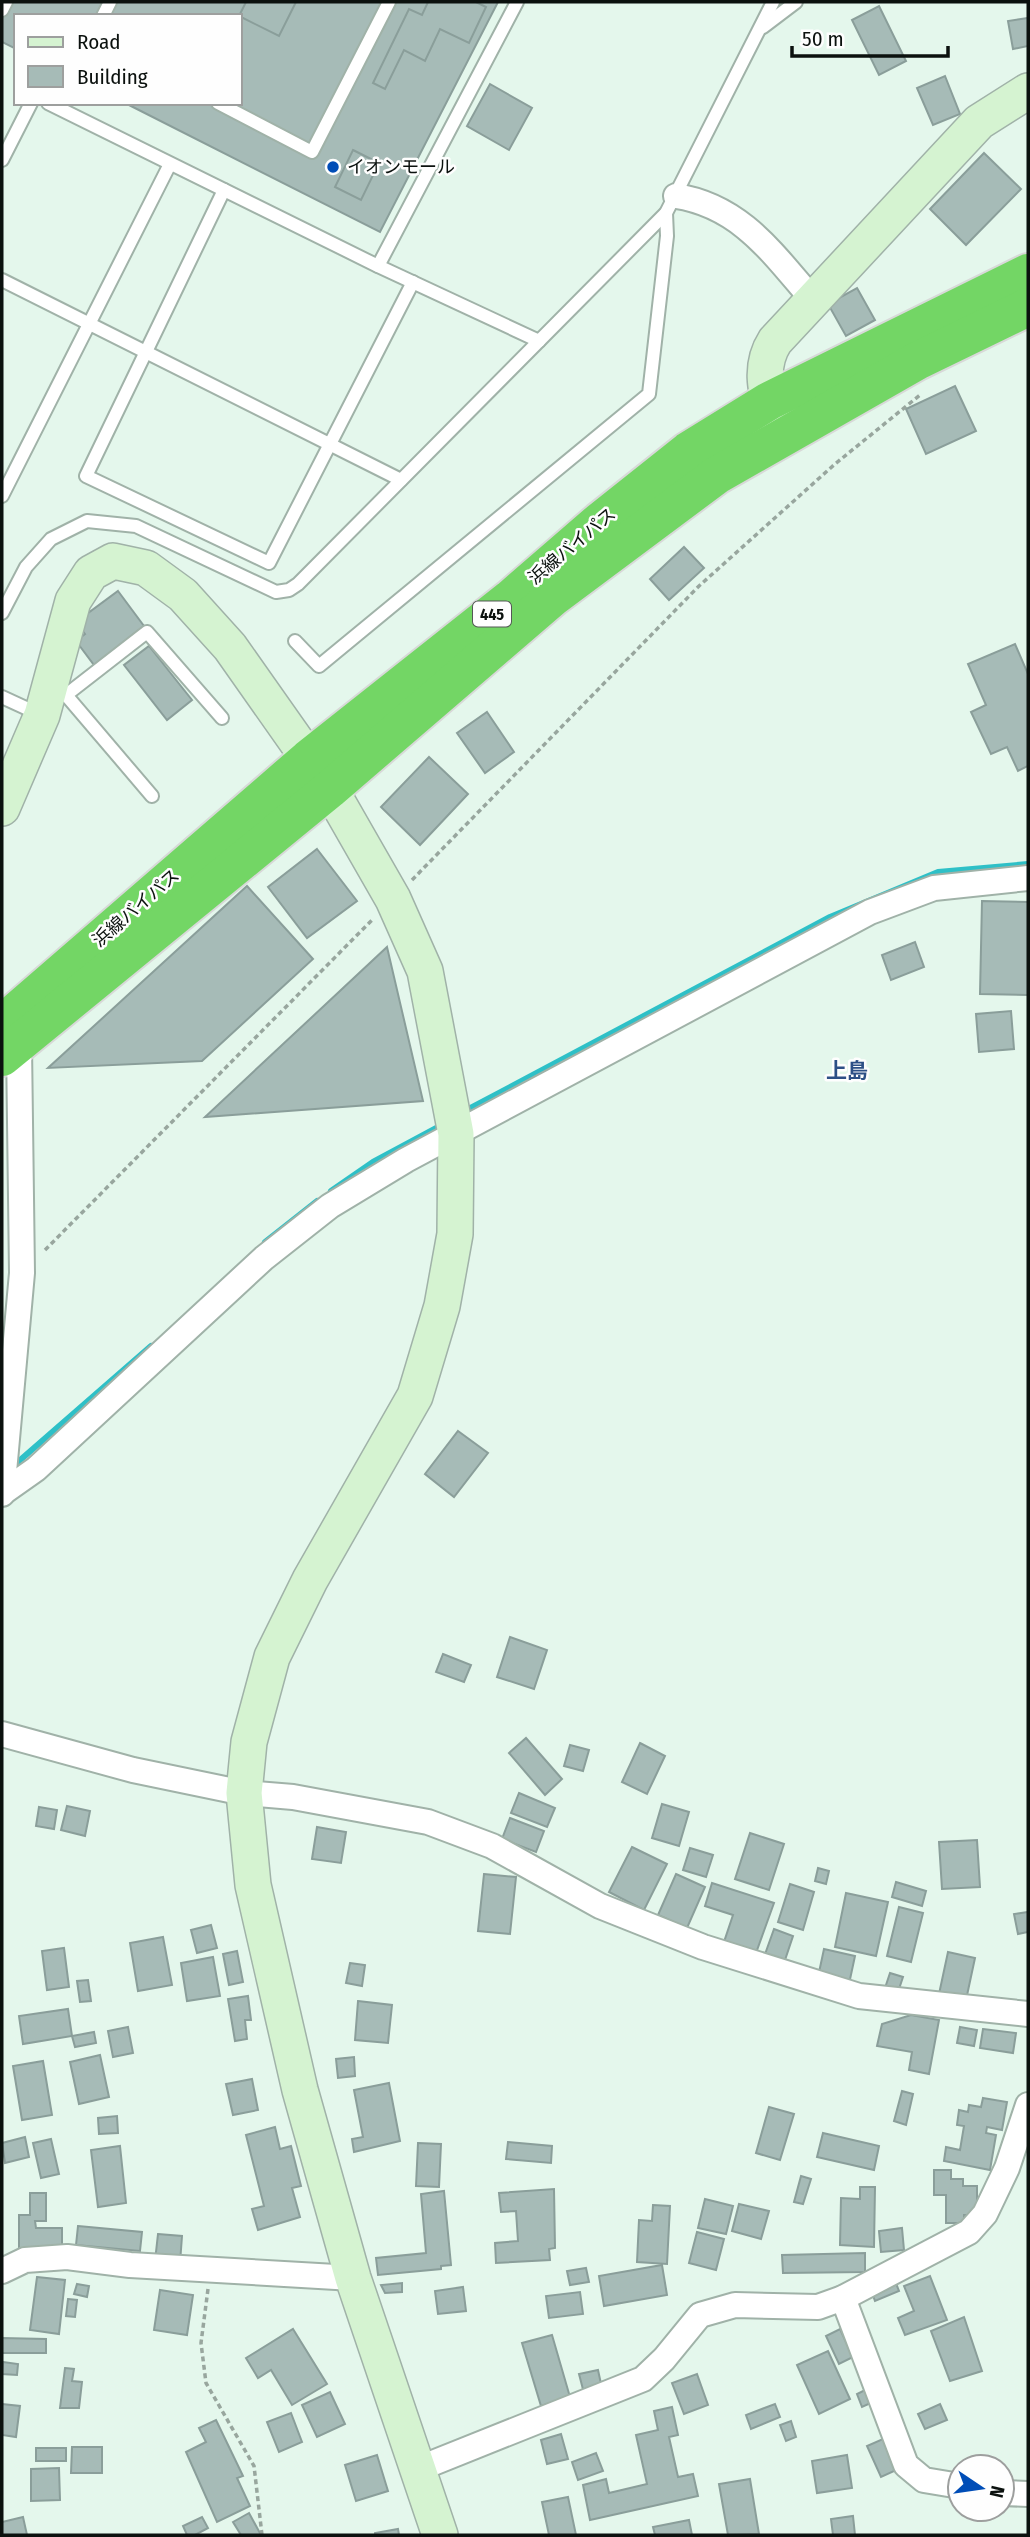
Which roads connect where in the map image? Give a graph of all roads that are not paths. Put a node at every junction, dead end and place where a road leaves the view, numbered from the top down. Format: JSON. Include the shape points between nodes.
{"nodes":[{"id":1,"x":6,"y":2,"type":"edge"},
{"id":2,"x":389,"y":2,"type":"edge"},
{"id":3,"x":517,"y":2,"type":"edge"},
{"id":4,"x":773,"y":2,"type":"edge"},
{"id":5,"x":796,"y":2,"type":"edge"},
{"id":6,"x":2,"y":9,"type":"edge"},
{"id":7,"x":759,"y":31,"type":"junction"},
{"id":8,"x":1028,"y":91,"type":"edge"},
{"id":9,"x":30,"y":105,"type":"edge"},
{"id":10,"x":52,"y":105,"type":"edge"},
{"id":11,"x":222,"y":105,"type":"edge"},
{"id":12,"x":2,"y":160,"type":"edge"},
{"id":13,"x":170,"y":164,"type":"junction"},
{"id":14,"x":224,"y":190,"type":"junction"},
{"id":15,"x":671,"y":204,"type":"junction"},
{"id":16,"x":378,"y":266,"type":"junction"},
{"id":17,"x":1028,"y":273,"type":"edge"},
{"id":18,"x":2,"y":280,"type":"edge"},
{"id":19,"x":413,"y":282,"type":"junction"},
{"id":20,"x":813,"y":300,"type":"junction"},
{"id":21,"x":1028,"y":307,"type":"edge"},
{"id":22,"x":90,"y":325,"type":"junction"},
{"id":23,"x":539,"y":341,"type":"junction"},
{"id":24,"x":144,"y":352,"type":"junction"},
{"id":25,"x":769,"y":401,"type":"junction"},
{"id":26,"x":777,"y":438,"type":"junction"},
{"id":27,"x":332,"y":445,"type":"junction"},
{"id":28,"x":401,"y":480,"type":"junction"},
{"id":29,"x":2,"y":496,"type":"edge"},
{"id":30,"x":2,"y":613,"type":"edge"},
{"id":31,"x":295,"y":641,"type":"dead end"},
{"id":32,"x":2,"y":697,"type":"edge"},
{"id":33,"x":52,"y":700,"type":"junction"},
{"id":34,"x":222,"y":718,"type":"dead end"},
{"id":35,"x":319,"y":774,"type":"junction"},
{"id":36,"x":152,"y":796,"type":"dead end"},
{"id":37,"x":2,"y":808,"type":"edge"},
{"id":38,"x":1028,"y":878,"type":"edge"},
{"id":39,"x":8,"y":1036,"type":"edge"},
{"id":40,"x":456,"y":1134,"type":"junction"},
{"id":41,"x":2,"y":1493,"type":"edge"},
{"id":42,"x":2,"y":1734,"type":"edge"},
{"id":43,"x":244,"y":1793,"type":"junction"},
{"id":44,"x":1028,"y":2014,"type":"edge"},
{"id":45,"x":1028,"y":2105,"type":"edge"},
{"id":46,"x":2,"y":2272,"type":"edge"},
{"id":47,"x":353,"y":2278,"type":"junction"},
{"id":48,"x":843,"y":2298,"type":"junction"},
{"id":49,"x":418,"y":2469,"type":"junction"},
{"id":50,"x":946,"y":2484,"type":"edge"},
{"id":51,"x":440,"y":2535,"type":"edge"}],
"edges":[{"from":1,"to":6,"type":"lane"},
{"from":2,"to":11,"type":"lane","via":[[312,152]]},
{"from":3,"to":16,"type":"lane"},
{"from":4,"to":7,"type":"lane"},
{"from":5,"to":7,"type":"lane"},
{"from":7,"to":15,"type":"lane"},
{"from":8,"to":20,"type":"street","via":[[978,122]]},
{"from":9,"to":12,"type":"lane"},
{"from":10,"to":13,"type":"lane"},
{"from":13,"to":14,"type":"lane"},
{"from":13,"to":22,"type":"lane"},
{"from":14,"to":16,"type":"lane"},
{"from":14,"to":24,"type":"lane"},
{"from":15,"to":20,"type":"street","via":[[724,210],[756,236]]},
{"from":15,"to":23,"type":"lane"},
{"from":15,"to":31,"type":"lane","via":[[649,394],[319,666]]},
{"from":16,"to":19,"type":"lane"},
{"from":17,"to":25,"type":"highway","name":"浜線バイパス","number":"445"},
{"from":18,"to":22,"type":"lane"},
{"from":19,"to":23,"type":"lane"},
{"from":19,"to":27,"type":"lane"},
{"from":20,"to":25,"type":"street","via":[[767,353],[764,384]]},
{"from":21,"to":26,"type":"highway","name":"浜線バイパス","number":"445"},
{"from":22,"to":24,"type":"lane"},
{"from":22,"to":29,"type":"lane"},
{"from":23,"to":28,"type":"lane"},
{"from":24,"to":27,"type":"lane"},
{"from":24,"to":27,"type":"lane","via":[[86,476],[268,563]]},
{"from":25,"to":26,"type":"street"},
{"from":25,"to":35,"type":"highway","name":"浜線バイパス","number":"445","via":[[688,451],[600,521]]},
{"from":26,"to":35,"type":"highway","name":"浜線バイパス","number":"445","via":[[717,475]]},
{"from":27,"to":28,"type":"lane"},
{"from":28,"to":30,"type":"lane","via":[[289,590],[276,592],[136,526],[87,521],[51,538],[26,568]]},
{"from":32,"to":33,"type":"lane"},
{"from":33,"to":34,"type":"lane","via":[[147,632]]},
{"from":33,"to":35,"type":"street","via":[[74,601],[91,573],[113,561],[146,568],[183,594],[230,647]]},
{"from":33,"to":36,"type":"lane"},
{"from":33,"to":37,"type":"street"},
{"from":35,"to":39,"type":"highway","name":"浜線バイパス","number":"445"},
{"from":35,"to":40,"type":"street","via":[[393,899],[425,971]]},
{"from":38,"to":40,"type":"street","via":[[934,888],[870,912]]},
{"from":39,"to":41,"type":"street","via":[[23,1273]]},
{"from":40,"to":41,"type":"street","via":[[330,1206],[273,1250],[36,1469]]},
{"from":40,"to":43,"type":"street","via":[[455,1234],[442,1306],[415,1396],[310,1580],[272,1657],[249,1742]]},
{"from":42,"to":43,"type":"street","via":[[132,1770]]},
{"from":43,"to":44,"type":"street","via":[[292,1797],[428,1822],[492,1846],[600,1906],[703,1947],[859,1996]]},
{"from":43,"to":47,"type":"street","via":[[253,1885],[271,1970]]},
{"from":45,"to":48,"type":"street","via":[[1007,2168],[985,2214],[969,2232]]},
{"from":46,"to":47,"type":"street","via":[[25,2259],[55,2257]]},
{"from":47,"to":49,"type":"street"},
{"from":48,"to":49,"type":"street","via":[[818,2307],[735,2305],[700,2315],[643,2379]]},
{"from":48,"to":50,"type":"street","via":[[906,2465],[924,2480]]},
{"from":49,"to":51,"type":"street"}]}
